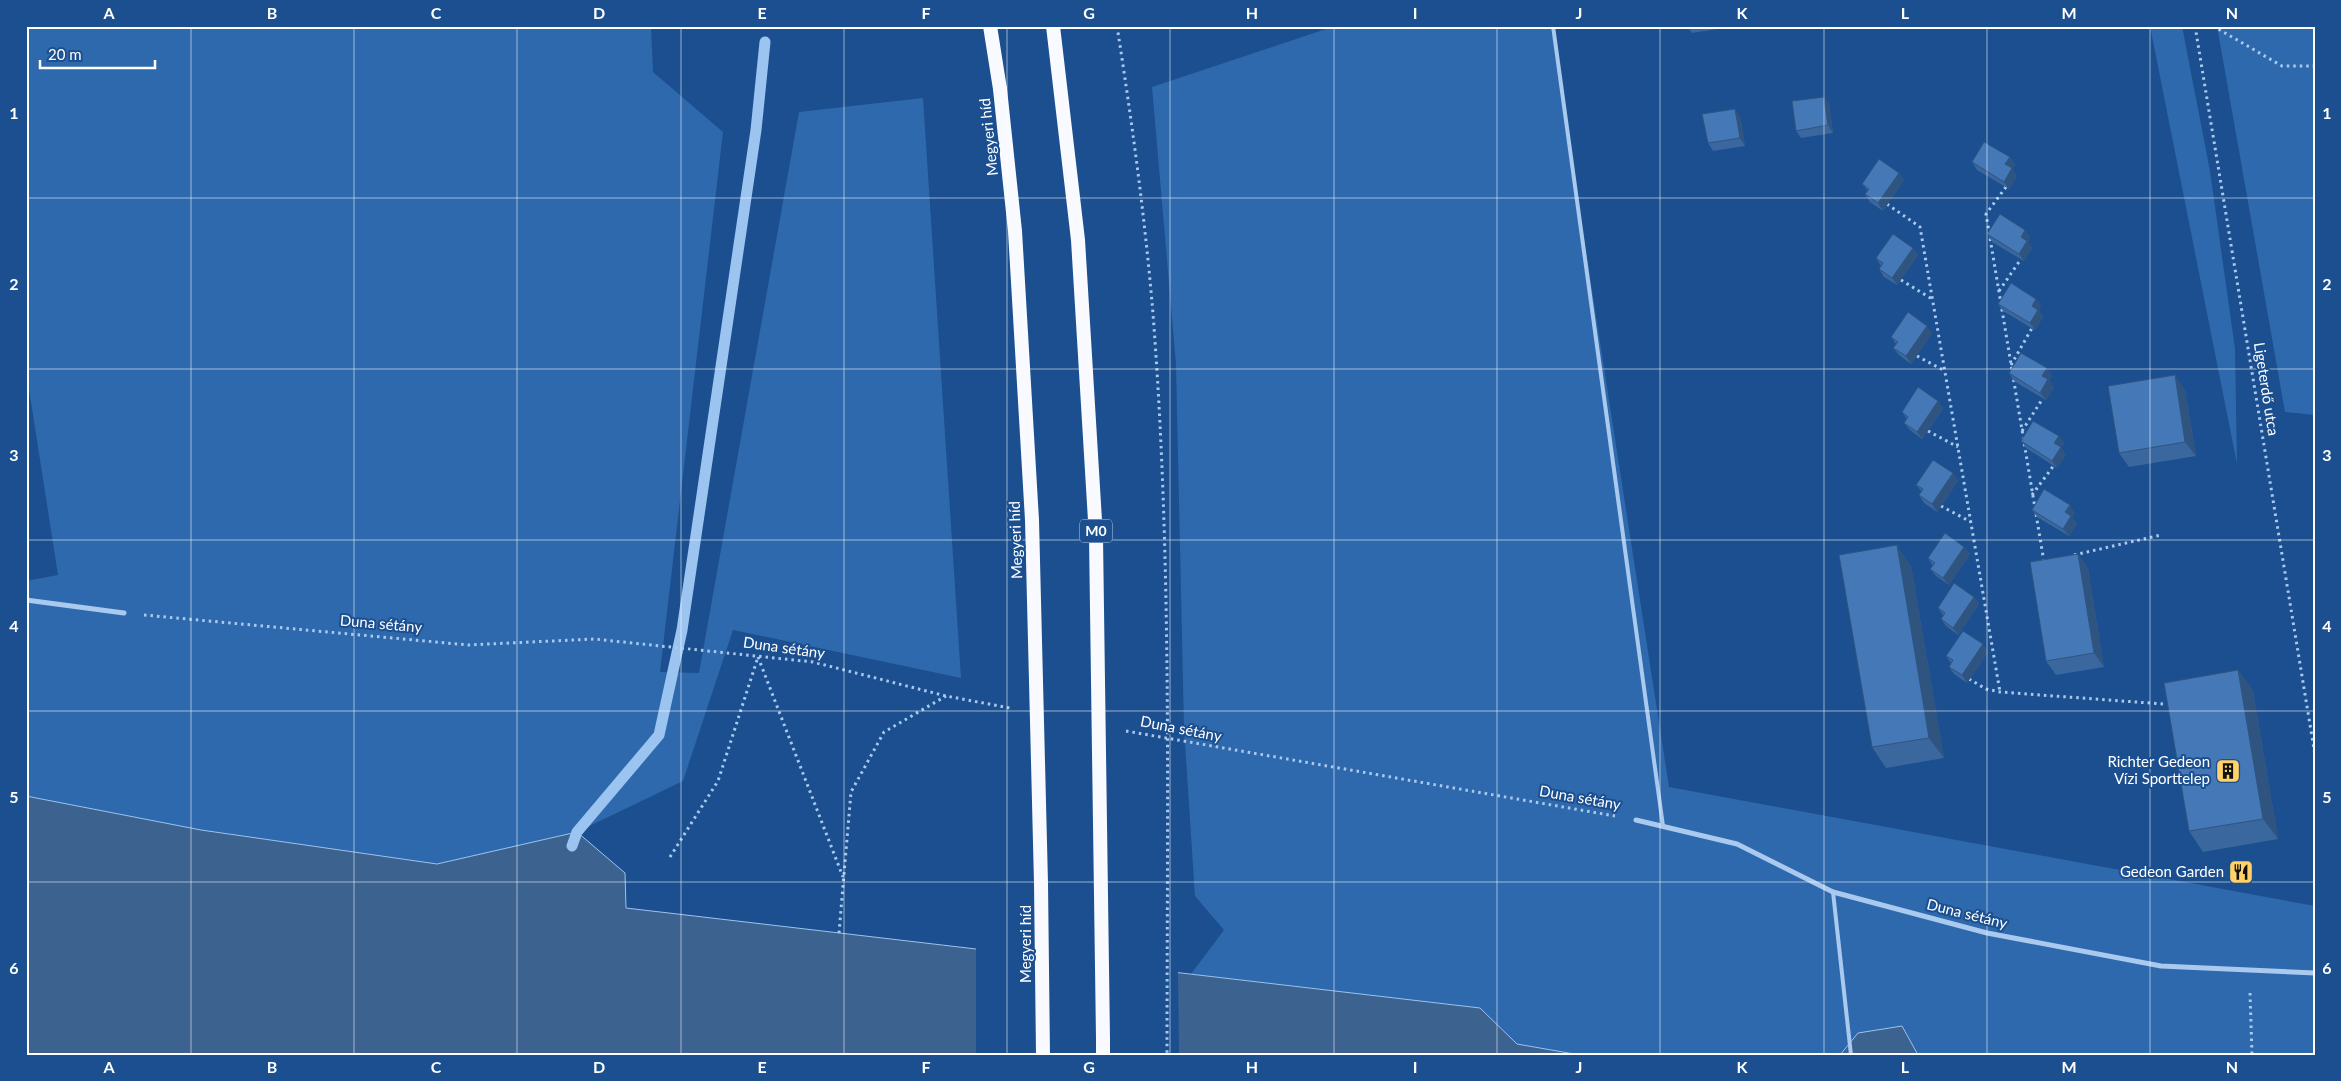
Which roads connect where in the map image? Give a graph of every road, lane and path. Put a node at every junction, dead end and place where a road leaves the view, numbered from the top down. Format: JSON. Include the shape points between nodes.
{"nodes":[{"id":1,"x":990,"y":26,"type":"edge"},
{"id":2,"x":1053,"y":26,"type":"edge"},
{"id":3,"x":1117,"y":26,"type":"edge"},
{"id":4,"x":1552,"y":26,"type":"edge"},
{"id":5,"x":2195,"y":26,"type":"edge"},
{"id":6,"x":2213,"y":26,"type":"edge"},
{"id":7,"x":2315,"y":66,"type":"edge"},
{"id":8,"x":2006,"y":187,"type":"edge"},
{"id":9,"x":1887,"y":204,"type":"dead end"},
{"id":10,"x":2021,"y":259,"type":"edge"},
{"id":11,"x":1900,"y":280,"type":"edge"},
{"id":12,"x":1999,"y":290,"type":"junction"},
{"id":13,"x":1932,"y":299,"type":"junction"},
{"id":14,"x":2032,"y":328,"type":"edge"},
{"id":15,"x":1917,"y":356,"type":"dead end"},
{"id":16,"x":2011,"y":365,"type":"junction"},
{"id":17,"x":1945,"y":371,"type":"junction"},
{"id":18,"x":2043,"y":398,"type":"edge"},
{"id":19,"x":1928,"y":431,"type":"dead end"},
{"id":20,"x":2022,"y":431,"type":"junction"},
{"id":21,"x":1958,"y":447,"type":"junction"},
{"id":22,"x":2054,"y":465,"type":"edge"},
{"id":23,"x":2032,"y":495,"type":"junction"},
{"id":24,"x":1941,"y":506,"type":"dead end"},
{"id":25,"x":1971,"y":522,"type":"junction"},
{"id":26,"x":2161,"y":535,"type":"dead end"},
{"id":27,"x":2071,"y":556,"type":"edge"},
{"id":28,"x":2053,"y":560,"type":"edge"},
{"id":29,"x":26,"y":600,"type":"edge"},
{"id":30,"x":124,"y":613,"type":"joint"},
{"id":31,"x":758,"y":656,"type":"junction"},
{"id":32,"x":1970,"y":679,"type":"dead end"},
{"id":33,"x":2000,"y":692,"type":"junction"},
{"id":34,"x":946,"y":696,"type":"junction"},
{"id":35,"x":2163,"y":704,"type":"edge"},
{"id":36,"x":1015,"y":709,"type":"dead end"},
{"id":37,"x":1123,"y":730,"type":"dead end"},
{"id":38,"x":2315,"y":755,"type":"edge"},
{"id":39,"x":1636,"y":820,"type":"joint"},
{"id":40,"x":1663,"y":826,"type":"junction"},
{"id":41,"x":670,"y":856,"type":"dead end"},
{"id":42,"x":843,"y":878,"type":"junction"},
{"id":43,"x":1833,"y":892,"type":"junction"},
{"id":44,"x":838,"y":933,"type":"dead end"},
{"id":45,"x":2249,"y":970,"type":"junction"},
{"id":46,"x":2315,"y":973,"type":"edge"},
{"id":47,"x":1043,"y":1055,"type":"edge"},
{"id":48,"x":1103,"y":1055,"type":"edge"},
{"id":49,"x":1167,"y":1055,"type":"edge"},
{"id":50,"x":1851,"y":1055,"type":"edge"},
{"id":51,"x":2252,"y":1055,"type":"edge"}],
"edges":[{"from":1,"to":47,"type":"highway","name":"Megyeri híd","bridge":true,"via":[[1015,231],[1032,510]]},
{"from":2,"to":48,"type":"highway","number":"M0","bridge":true,"via":[[1078,240],[1096,537]]},
{"from":3,"to":49,"type":"path","bridge":true,"via":[[1136,148],[1153,315],[1161,468],[1169,827]]},
{"from":4,"to":40,"type":"lane"},
{"from":5,"to":38,"type":"path","name":"Ligeterdő utca"},
{"from":6,"to":7,"type":"path","via":[[2282,66]]},
{"from":8,"to":12,"type":"path","via":[[1986,214]]},
{"from":9,"to":13,"type":"path","via":[[1920,227]]},
{"from":10,"to":12,"type":"path"},
{"from":11,"to":13,"type":"path"},
{"from":12,"to":16,"type":"path"},
{"from":13,"to":17,"type":"path"},
{"from":14,"to":16,"type":"path"},
{"from":15,"to":17,"type":"path"},
{"from":16,"to":20,"type":"path"},
{"from":17,"to":21,"type":"path"},
{"from":18,"to":20,"type":"path"},
{"from":19,"to":21,"type":"path"},
{"from":20,"to":23,"type":"path"},
{"from":21,"to":25,"type":"path"},
{"from":22,"to":23,"type":"path"},
{"from":23,"to":28,"type":"path","via":[[2044,562]]},
{"from":24,"to":25,"type":"path"},
{"from":25,"to":33,"type":"path"},
{"from":26,"to":27,"type":"path"},
{"from":29,"to":30,"type":"street"},
{"from":30,"to":31,"type":"path","name":"Duna sétány","via":[[468,645],[594,639]]},
{"from":31,"to":34,"type":"path","name":"Duna sétány","via":[[813,662]]},
{"from":31,"to":41,"type":"path","via":[[718,781]]},
{"from":31,"to":42,"type":"path"},
{"from":32,"to":33,"type":"path","via":[[1986,689]]},
{"from":33,"to":35,"type":"path"},
{"from":34,"to":36,"type":"path","name":"Duna sétány"},
{"from":34,"to":42,"type":"path","via":[[884,732],[851,792]]},
{"from":37,"to":39,"type":"path","name":"Duna sétány"},
{"from":39,"to":40,"type":"street","name":"Duna sétány"},
{"from":40,"to":43,"type":"street","name":"Duna sétány","via":[[1737,844]]},
{"from":42,"to":44,"type":"path"},
{"from":43,"to":45,"type":"street","name":"Duna sétány","via":[[1986,933],[2161,966]]},
{"from":43,"to":50,"type":"lane"},
{"from":45,"to":46,"type":"street","name":"Duna sétány"},
{"from":45,"to":51,"type":"path"}]}
